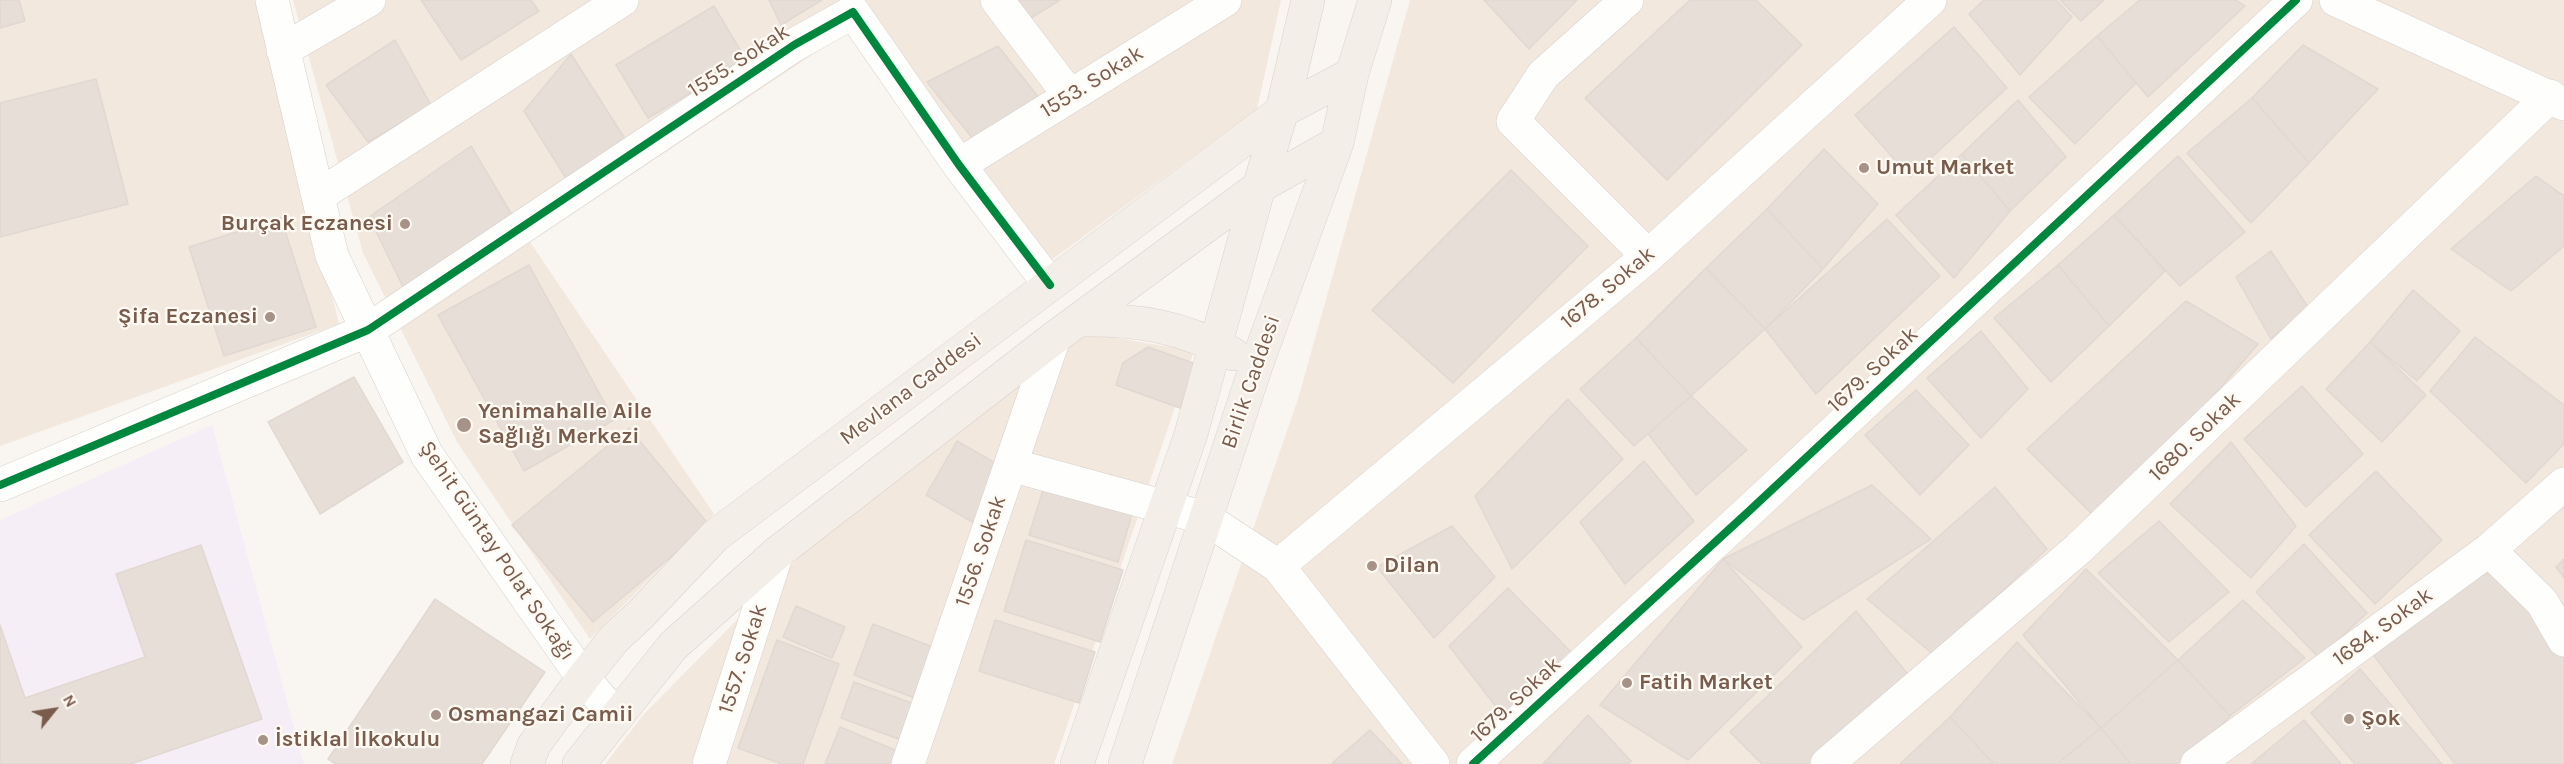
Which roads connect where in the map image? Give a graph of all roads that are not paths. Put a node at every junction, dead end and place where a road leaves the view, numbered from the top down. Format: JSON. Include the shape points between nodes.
{"nodes":[{"id":1,"x":272,"y":0,"type":"edge"},
{"id":2,"x":369,"y":0,"type":"edge"},
{"id":3,"x":622,"y":0,"type":"edge"},
{"id":4,"x":997,"y":0,"type":"edge"},
{"id":5,"x":1225,"y":0,"type":"edge"},
{"id":6,"x":1308,"y":0,"type":"edge"},
{"id":7,"x":1375,"y":0,"type":"edge"},
{"id":8,"x":1627,"y":0,"type":"edge"},
{"id":9,"x":1929,"y":0,"type":"edge"},
{"id":10,"x":2296,"y":0,"type":"edge"},
{"id":11,"x":2336,"y":0,"type":"edge"},
{"id":12,"x":283,"y":50,"type":"junction"},
{"id":13,"x":1352,"y":74,"type":"junction"},
{"id":14,"x":1070,"y":96,"type":"junction"},
{"id":15,"x":2557,"y":100,"type":"edge"},
{"id":16,"x":1282,"y":111,"type":"junction"},
{"id":17,"x":1337,"y":143,"type":"junction"},
{"id":18,"x":959,"y":165,"type":"junction"},
{"id":19,"x":1259,"y":187,"type":"junction"},
{"id":20,"x":318,"y":196,"type":"junction"},
{"id":21,"x":1648,"y":256,"type":"junction"},
{"id":22,"x":1050,"y":285,"type":"junction"},
{"id":23,"x":1067,"y":329,"type":"junction"},
{"id":24,"x":368,"y":330,"type":"junction"},
{"id":25,"x":1215,"y":345,"type":"junction"},
{"id":26,"x":1256,"y":366,"type":"junction"},
{"id":27,"x":1011,"y":465,"type":"junction"},
{"id":28,"x":2564,"y":484,"type":"edge"},
{"id":29,"x":0,"y":485,"type":"edge"},
{"id":30,"x":1166,"y":507,"type":"junction"},
{"id":31,"x":1205,"y":518,"type":"junction"},
{"id":32,"x":2489,"y":550,"type":"junction"},
{"id":33,"x":777,"y":553,"type":"junction"},
{"id":34,"x":1278,"y":566,"type":"junction"},
{"id":35,"x":2564,"y":640,"type":"edge"},
{"id":36,"x":583,"y":678,"type":"junction"},
{"id":37,"x":617,"y":717,"type":"junction"},
{"id":38,"x":526,"y":764,"type":"edge"},
{"id":39,"x":579,"y":764,"type":"edge"},
{"id":40,"x":709,"y":764,"type":"edge"},
{"id":41,"x":908,"y":764,"type":"edge"},
{"id":42,"x":1077,"y":764,"type":"edge"},
{"id":43,"x":1125,"y":764,"type":"edge"},
{"id":44,"x":1433,"y":764,"type":"edge"},
{"id":45,"x":1473,"y":764,"type":"edge"},
{"id":46,"x":1827,"y":764,"type":"edge"},
{"id":47,"x":2197,"y":764,"type":"edge"}],
"edges":[{"from":1,"to":12,"type":"street","name":"Şehit Güntay Polat Sokağı"},
{"from":2,"to":12,"type":"street"},
{"from":3,"to":20,"type":"street"},
{"from":4,"to":14,"type":"street"},
{"from":5,"to":14,"type":"street","name":"1553. Sokak"},
{"from":6,"to":16,"type":"main road","name":"Birlik Caddesi"},
{"from":7,"to":13,"type":"main road","name":"Birlik Caddesi"},
{"from":8,"to":21,"type":"street","via":[[1544,75],[1513,121]]},
{"from":9,"to":21,"type":"street","name":"1678. Sokak"},
{"from":10,"to":45,"type":"street","name":"1679. Sokak"},
{"from":11,"to":15,"type":"street"},
{"from":12,"to":20,"type":"street","name":"Şehit Güntay Polat Sokağı"},
{"from":13,"to":16,"type":"main road","name":"Mevlana Caddesi"},
{"from":13,"to":17,"type":"main road","name":"Birlik Caddesi"},
{"from":14,"to":18,"type":"street","name":"1553. Sokak"},
{"from":15,"to":46,"type":"street","name":"1680. Sokak","via":[[2078,549]]},
{"from":16,"to":19,"type":"main road","name":"Birlik Caddesi"},
{"from":16,"to":22,"type":"main road","name":"Mevlana Caddesi"},
{"from":17,"to":19,"type":"main road","name":"Mevlana Caddesi"},
{"from":17,"to":26,"type":"main road","name":"Birlik Caddesi"},
{"from":18,"to":22,"type":"street","name":"1555. Sokak"},
{"from":18,"to":24,"type":"street","name":"1555. Sokak","via":[[853,12],[794,45]]},
{"from":19,"to":23,"type":"main road","name":"Mevlana Caddesi"},
{"from":19,"to":25,"type":"main road","name":"Birlik Caddesi"},
{"from":20,"to":24,"type":"street","name":"Şehit Güntay Polat Sokağı","via":[[332,256]]},
{"from":21,"to":34,"type":"street","name":"1678. Sokak"},
{"from":22,"to":36,"type":"main road","name":"Mevlana Caddesi","via":[[715,536],[614,639]]},
{"from":23,"to":25,"type":"main road","via":[[1124,320],[1172,329]]},
{"from":23,"to":27,"type":"street","name":"1556. Sokak"},
{"from":23,"to":33,"type":"main road","name":"Mevlana Caddesi"},
{"from":24,"to":29,"type":"street"},
{"from":24,"to":36,"type":"street","name":"Şehit Güntay Polat Sokağı","via":[[428,455]]},
{"from":25,"to":26,"type":"main road"},
{"from":25,"to":30,"type":"main road","name":"Birlik Caddesi"},
{"from":26,"to":31,"type":"main road","name":"Birlik Caddesi"},
{"from":27,"to":30,"type":"street"},
{"from":27,"to":41,"type":"street","name":"1556. Sokak"},
{"from":28,"to":32,"type":"street","name":"1684. Sokak"},
{"from":30,"to":31,"type":"street"},
{"from":30,"to":42,"type":"main road","name":"Birlik Caddesi"},
{"from":31,"to":34,"type":"street"},
{"from":31,"to":43,"type":"main road","name":"Birlik Caddesi"},
{"from":32,"to":35,"type":"street","via":[[2542,602]]},
{"from":32,"to":47,"type":"street","name":"1684. Sokak"},
{"from":33,"to":37,"type":"main road","name":"Mevlana Caddesi","via":[[673,646]]},
{"from":33,"to":40,"type":"street","name":"1557. Sokak"},
{"from":34,"to":44,"type":"street"},
{"from":36,"to":37,"type":"street","name":"Şehit Güntay Polat Sokağı"},
{"from":36,"to":38,"type":"main road","name":"Mevlana Caddesi","via":[[534,746]]},
{"from":37,"to":39,"type":"main road","name":"Mevlana Caddesi"}]}
